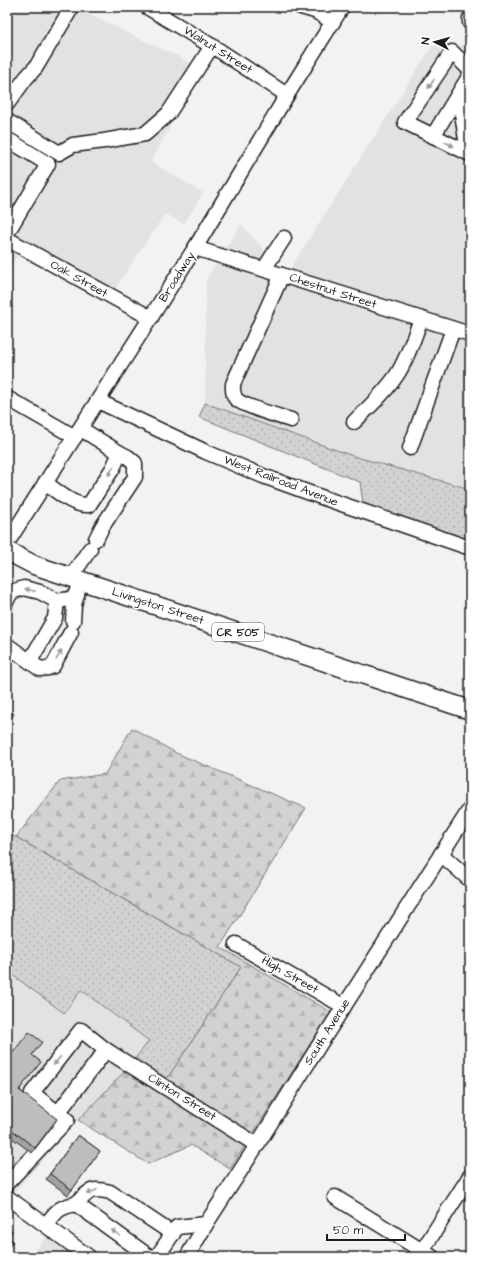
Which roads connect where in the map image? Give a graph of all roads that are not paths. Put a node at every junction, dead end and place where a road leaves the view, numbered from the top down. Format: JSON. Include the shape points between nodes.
{"nodes":[{"id":1,"x":72,"y":7,"type":"edge"},
{"id":2,"x":147,"y":7,"type":"edge"},
{"id":3,"x":301,"y":7,"type":"edge"},
{"id":4,"x":342,"y":7,"type":"edge"},
{"id":5,"x":470,"y":18,"type":"edge"},
{"id":6,"x":333,"y":22,"type":"junction"},
{"id":7,"x":470,"y":23,"type":"edge"},
{"id":8,"x":212,"y":46,"type":"junction"},
{"id":9,"x":470,"y":70,"type":"edge"},
{"id":10,"x":470,"y":75,"type":"edge"},
{"id":11,"x":459,"y":93,"type":"junction"},
{"id":12,"x":287,"y":95,"type":"junction"},
{"id":13,"x":7,"y":104,"type":"edge"},
{"id":14,"x":7,"y":121,"type":"edge"},
{"id":15,"x":433,"y":136,"type":"junction"},
{"id":16,"x":7,"y":139,"type":"edge"},
{"id":17,"x":469,"y":153,"type":"edge"},
{"id":18,"x":284,"y":238,"type":"dead end"},
{"id":19,"x":8,"y":241,"type":"edge"},
{"id":20,"x":195,"y":248,"type":"junction"},
{"id":21,"x":264,"y":269,"type":"junction"},
{"id":22,"x":282,"y":275,"type":"junction"},
{"id":23,"x":151,"y":318,"type":"junction"},
{"id":24,"x":421,"y":319,"type":"junction"},
{"id":25,"x":453,"y":329,"type":"junction"},
{"id":26,"x":470,"y":334,"type":"edge"},
{"id":27,"x":7,"y":398,"type":"edge"},
{"id":28,"x":98,"y":401,"type":"junction"},
{"id":29,"x":291,"y":420,"type":"dead end"},
{"id":30,"x":354,"y":422,"type":"dead end"},
{"id":31,"x":78,"y":433,"type":"junction"},
{"id":32,"x":410,"y":448,"type":"dead end"},
{"id":33,"x":120,"y":453,"type":"junction"},
{"id":34,"x":45,"y":483,"type":"junction"},
{"id":35,"x":7,"y":543,"type":"edge"},
{"id":36,"x":470,"y":548,"type":"edge"},
{"id":37,"x":7,"y":551,"type":"edge"},
{"id":38,"x":76,"y":589,"type":"junction"},
{"id":39,"x":7,"y":600,"type":"edge"},
{"id":40,"x":56,"y":606,"type":"junction"},
{"id":41,"x":7,"y":645,"type":"edge"},
{"id":42,"x":30,"y":661,"type":"junction"},
{"id":43,"x":470,"y":710,"type":"edge"},
{"id":44,"x":470,"y":809,"type":"edge"},
{"id":45,"x":441,"y":854,"type":"junction"},
{"id":46,"x":470,"y":880,"type":"edge"},
{"id":47,"x":236,"y":944,"type":"dead end"},
{"id":48,"x":343,"y":1006,"type":"junction"},
{"id":49,"x":106,"y":1050,"type":"junction"},
{"id":50,"x":62,"y":1117,"type":"junction"},
{"id":51,"x":257,"y":1145,"type":"junction"},
{"id":52,"x":470,"y":1176,"type":"edge"},
{"id":53,"x":7,"y":1183,"type":"edge"},
{"id":54,"x":7,"y":1197,"type":"edge"},
{"id":55,"x":335,"y":1197,"type":"dead end"},
{"id":56,"x":76,"y":1204,"type":"junction"},
{"id":57,"x":206,"y":1224,"type":"junction"},
{"id":58,"x":46,"y":1225,"type":"junction"},
{"id":59,"x":173,"y":1234,"type":"junction"},
{"id":60,"x":74,"y":1252,"type":"edge"},
{"id":61,"x":427,"y":1254,"type":"edge"},
{"id":62,"x":89,"y":1257,"type":"edge"},
{"id":63,"x":151,"y":1257,"type":"edge"},
{"id":64,"x":187,"y":1257,"type":"edge"}],
"edges":[{"from":1,"to":13,"type":"street","via":[[36,67]]},
{"from":2,"to":8,"type":"street","name":"Walnut Street"},
{"from":3,"to":6,"type":"street","via":[[315,11]]},
{"from":4,"to":6,"type":"street","name":"Broadway"},
{"from":5,"to":7,"type":"street"},
{"from":6,"to":12,"type":"street","name":"Broadway"},
{"from":8,"to":12,"type":"street","name":"Walnut Street"},
{"from":8,"to":14,"type":"street","via":[[168,114],[145,134],[73,145],[59,153]]},
{"from":9,"to":15,"type":"street","one_way":true,"via":[[452,52],[405,122]]},
{"from":10,"to":11,"type":"street"},
{"from":11,"to":15,"type":"street"},
{"from":11,"to":17,"type":"street"},
{"from":12,"to":20,"type":"street","name":"Broadway"},
{"from":15,"to":17,"type":"street","one_way":true},
{"from":16,"to":19,"type":"street","via":[[48,164]]},
{"from":18,"to":21,"type":"street"},
{"from":19,"to":23,"type":"street","name":"Oak Street"},
{"from":20,"to":21,"type":"street","name":"Chestnut Street"},
{"from":20,"to":23,"type":"street","name":"Broadway"},
{"from":21,"to":22,"type":"street","name":"Chestnut Street"},
{"from":22,"to":24,"type":"street","name":"Chestnut Street"},
{"from":22,"to":29,"type":"street","via":[[233,384],[232,392],[236,399],[244,404]]},
{"from":23,"to":28,"type":"street","name":"Broadway"},
{"from":24,"to":25,"type":"street","name":"Chestnut Street"},
{"from":24,"to":30,"type":"street","via":[[406,359],[397,374]]},
{"from":25,"to":26,"type":"street","name":"Chestnut Street"},
{"from":25,"to":32,"type":"street"},
{"from":27,"to":31,"type":"street"},
{"from":28,"to":31,"type":"street","name":"Broadway"},
{"from":28,"to":36,"type":"street","name":"West Railroad Avenue","via":[[263,476]]},
{"from":31,"to":33,"type":"street"},
{"from":31,"to":34,"type":"street","name":"Broadway"},
{"from":33,"to":34,"type":"street","one_way":true,"via":[[89,505],[74,503]]},
{"from":33,"to":38,"type":"street","via":[[135,463],[135,477],[90,549]]},
{"from":34,"to":35,"type":"street","name":"Broadway"},
{"from":37,"to":38,"type":"main road","name":"Livingston Street","number":"CR 505"},
{"from":38,"to":40,"type":"street","via":[[70,599]]},
{"from":42,"to":38,"type":"street","one_way":true,"via":[[40,669],[53,666],[72,627]]},
{"from":38,"to":43,"type":"main road","name":"Livingston Street","number":"CR 505"},
{"from":40,"to":39,"type":"street","one_way":true,"via":[[40,592],[24,588],[11,592]]},
{"from":40,"to":42,"type":"street","via":[[55,618]]},
{"from":41,"to":42,"type":"street"},
{"from":44,"to":45,"type":"street","name":"South Avenue"},
{"from":45,"to":46,"type":"street"},
{"from":45,"to":48,"type":"street","name":"South Avenue"},
{"from":47,"to":48,"type":"street","name":"High Street"},
{"from":48,"to":51,"type":"street","name":"South Avenue"},
{"from":49,"to":50,"type":"street"},
{"from":49,"to":50,"type":"street","name":"Clinton Street","one_way":true,"via":[[81,1030],[32,1092]]},
{"from":49,"to":51,"type":"street","name":"Clinton Street"},
{"from":50,"to":53,"type":"street"},
{"from":51,"to":57,"type":"street","name":"South Avenue"},
{"from":52,"to":61,"type":"street"},
{"from":54,"to":58,"type":"street"},
{"from":55,"to":61,"type":"street"},
{"from":56,"to":58,"type":"street","via":[[58,1210]]},
{"from":59,"to":56,"type":"street","one_way":true,"via":[[110,1192],[99,1189],[89,1192]]},
{"from":63,"to":56,"type":"street","one_way":true},
{"from":57,"to":59,"type":"street","via":[[177,1227]]},
{"from":57,"to":64,"type":"street","name":"South Avenue"},
{"from":58,"to":60,"type":"street"},
{"from":59,"to":63,"type":"street"},
{"from":60,"to":62,"type":"street"}]}
